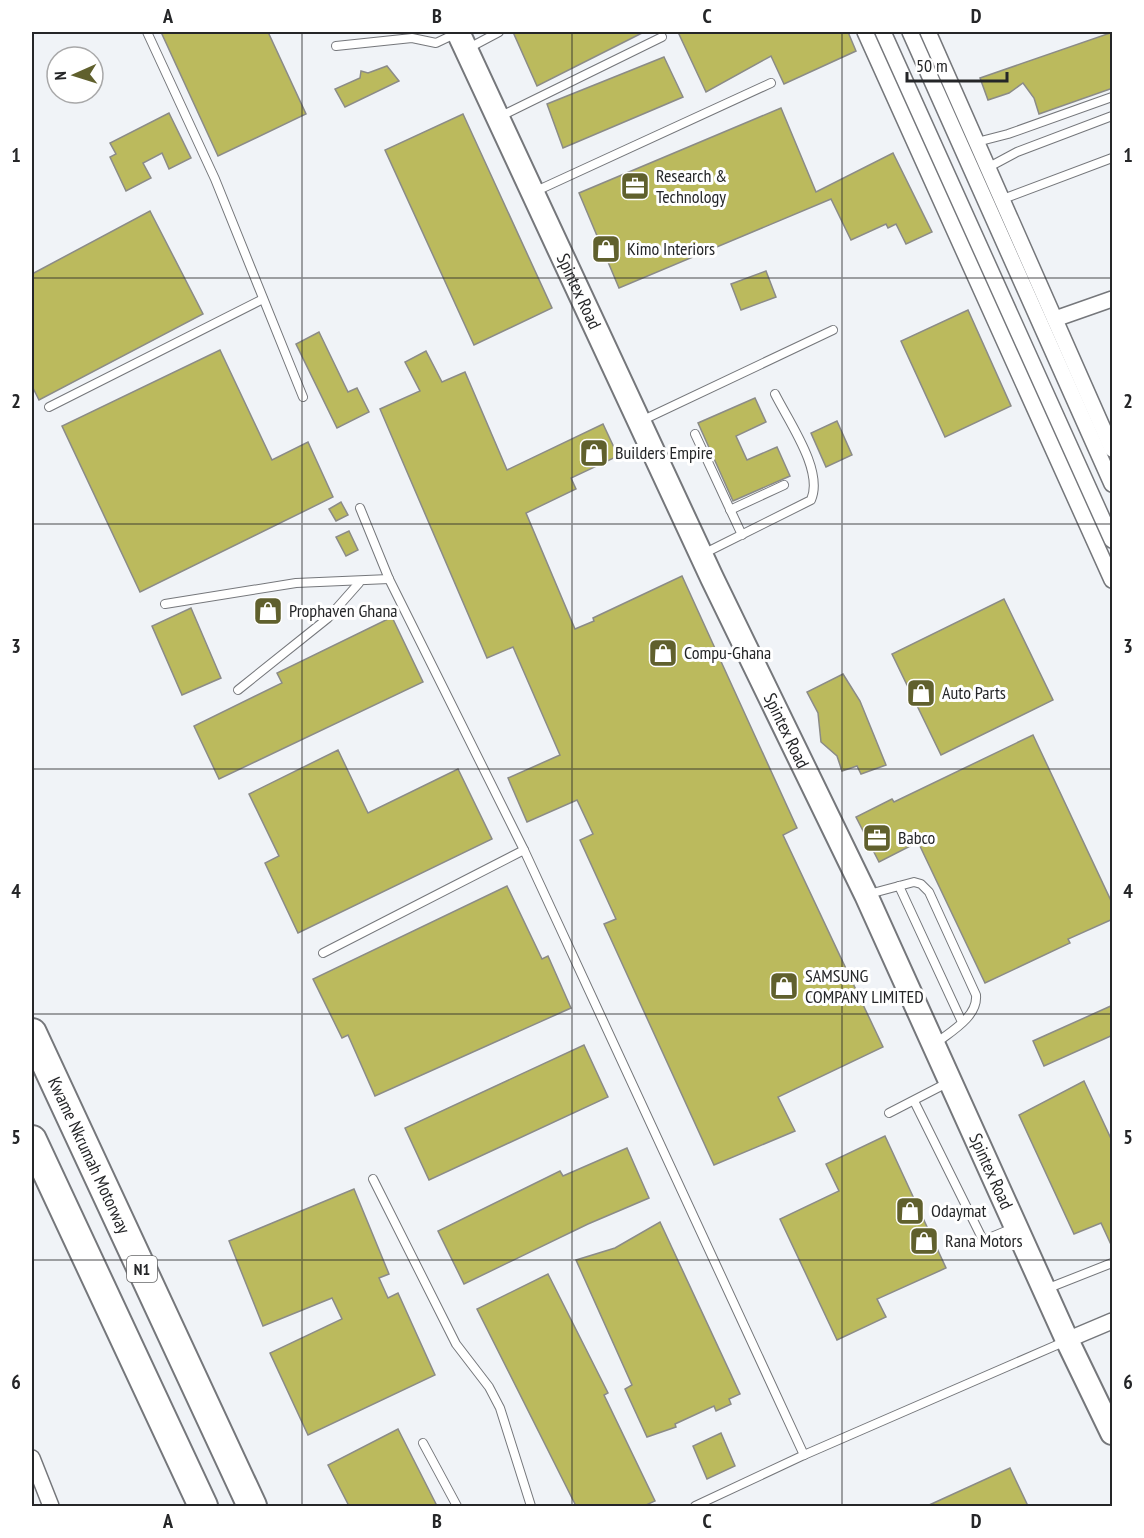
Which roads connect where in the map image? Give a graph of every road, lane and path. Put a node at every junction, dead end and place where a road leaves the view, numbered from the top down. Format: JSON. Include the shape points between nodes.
{"nodes":[{"id":1,"x":147,"y":32,"type":"edge"},
{"id":2,"x":499,"y":32,"type":"edge"},
{"id":3,"x":865,"y":32,"type":"edge"},
{"id":4,"x":883,"y":32,"type":"edge"},
{"id":5,"x":910,"y":32,"type":"edge"},
{"id":6,"x":928,"y":32,"type":"edge"},
{"id":7,"x":662,"y":37,"type":"dead end"},
{"id":8,"x":461,"y":38,"type":"edge"},
{"id":9,"x":336,"y":46,"type":"dead end"},
{"id":10,"x":771,"y":83,"type":"dead end"},
{"id":11,"x":1113,"y":97,"type":"edge"},
{"id":12,"x":1113,"y":116,"type":"edge"},
{"id":13,"x":498,"y":118,"type":"junction"},
{"id":14,"x":977,"y":142,"type":"junction"},
{"id":15,"x":1113,"y":158,"type":"edge"},
{"id":16,"x":989,"y":167,"type":"junction"},
{"id":17,"x":533,"y":193,"type":"junction"},
{"id":18,"x":1003,"y":200,"type":"junction"},
{"id":19,"x":263,"y":298,"type":"junction"},
{"id":20,"x":1113,"y":299,"type":"edge"},
{"id":21,"x":1055,"y":319,"type":"junction"},
{"id":22,"x":833,"y":330,"type":"dead end"},
{"id":23,"x":775,"y":394,"type":"dead end"},
{"id":24,"x":303,"y":397,"type":"dead end"},
{"id":25,"x":49,"y":407,"type":"dead end"},
{"id":26,"x":640,"y":422,"type":"junction"},
{"id":27,"x":695,"y":434,"type":"dead end"},
{"id":28,"x":1113,"y":449,"type":"edge"},
{"id":29,"x":1113,"y":484,"type":"edge"},
{"id":30,"x":784,"y":485,"type":"dead end"},
{"id":31,"x":360,"y":508,"type":"dead end"},
{"id":32,"x":730,"y":510,"type":"junction"},
{"id":33,"x":742,"y":535,"type":"junction"},
{"id":34,"x":1113,"y":540,"type":"edge"},
{"id":35,"x":701,"y":555,"type":"junction"},
{"id":36,"x":389,"y":579,"type":"junction"},
{"id":37,"x":1113,"y":580,"type":"edge"},
{"id":38,"x":359,"y":583,"type":"junction"},
{"id":39,"x":165,"y":604,"type":"dead end"},
{"id":40,"x":238,"y":690,"type":"dead end"},
{"id":41,"x":524,"y":850,"type":"junction"},
{"id":42,"x":899,"y":886,"type":"junction"},
{"id":43,"x":866,"y":895,"type":"junction"},
{"id":44,"x":323,"y":953,"type":"dead end"},
{"id":45,"x":962,"y":1022,"type":"junction"},
{"id":46,"x":32,"y":1033,"type":"edge"},
{"id":47,"x":934,"y":1045,"type":"junction"},
{"id":48,"x":950,"y":1082,"type":"junction"},
{"id":49,"x":914,"y":1101,"type":"junction"},
{"id":50,"x":889,"y":1113,"type":"dead end"},
{"id":51,"x":32,"y":1140,"type":"edge"},
{"id":52,"x":373,"y":1179,"type":"dead end"},
{"id":53,"x":1016,"y":1227,"type":"junction"},
{"id":54,"x":1113,"y":1263,"type":"edge"},
{"id":55,"x":1045,"y":1290,"type":"junction"},
{"id":56,"x":1113,"y":1321,"type":"edge"},
{"id":57,"x":1068,"y":1340,"type":"junction"},
{"id":58,"x":1113,"y":1433,"type":"edge"},
{"id":59,"x":423,"y":1443,"type":"dead end"},
{"id":60,"x":804,"y":1455,"type":"junction"},
{"id":61,"x":32,"y":1458,"type":"edge"},
{"id":62,"x":51,"y":1506,"type":"edge"},
{"id":63,"x":203,"y":1506,"type":"edge"},
{"id":64,"x":252,"y":1506,"type":"edge"},
{"id":65,"x":457,"y":1506,"type":"edge"},
{"id":66,"x":531,"y":1506,"type":"edge"},
{"id":67,"x":695,"y":1506,"type":"edge"}],
"edges":[{"from":1,"to":19,"type":"lane","via":[[215,179]]},
{"from":2,"to":8,"type":"lane"},
{"from":3,"to":37,"type":"street"},
{"from":4,"to":34,"type":"street"},
{"from":5,"to":29,"type":"street"},
{"from":6,"to":14,"type":"street"},
{"from":7,"to":13,"type":"lane"},
{"from":8,"to":9,"type":"lane","via":[[436,43],[412,38]]},
{"from":8,"to":13,"type":"main road","name":"Spintex Road"},
{"from":10,"to":17,"type":"lane"},
{"from":11,"to":14,"type":"lane"},
{"from":12,"to":16,"type":"lane","via":[[1017,152]]},
{"from":13,"to":17,"type":"main road","name":"Spintex Road"},
{"from":14,"to":16,"type":"street"},
{"from":15,"to":18,"type":"lane"},
{"from":16,"to":18,"type":"street"},
{"from":17,"to":26,"type":"main road","name":"Spintex Road"},
{"from":18,"to":21,"type":"street"},
{"from":19,"to":24,"type":"lane"},
{"from":19,"to":25,"type":"lane"},
{"from":20,"to":21,"type":"street"},
{"from":21,"to":28,"type":"street"},
{"from":22,"to":26,"type":"lane"},
{"from":23,"to":33,"type":"lane","via":[[811,465],[815,492],[811,500]]},
{"from":26,"to":35,"type":"main road","name":"Spintex Road"},
{"from":27,"to":32,"type":"lane"},
{"from":30,"to":32,"type":"lane"},
{"from":31,"to":36,"type":"lane"},
{"from":32,"to":33,"type":"lane"},
{"from":33,"to":35,"type":"lane"},
{"from":35,"to":43,"type":"main road","name":"Spintex Road"},
{"from":36,"to":38,"type":"lane"},
{"from":36,"to":41,"type":"lane"},
{"from":38,"to":39,"type":"lane","via":[[296,583]]},
{"from":38,"to":40,"type":"lane","via":[[328,618]]},
{"from":41,"to":44,"type":"lane"},
{"from":41,"to":60,"type":"lane"},
{"from":42,"to":43,"type":"lane"},
{"from":42,"to":45,"type":"lane"},
{"from":42,"to":45,"type":"lane","via":[[914,882],[929,892],[976,995],[977,1003]]},
{"from":43,"to":47,"type":"main road","name":"Spintex Road"},
{"from":45,"to":47,"type":"lane"},
{"from":46,"to":64,"type":"highway","name":"Kwame Nkrumah Motorway","number":"N1"},
{"from":47,"to":48,"type":"main road","name":"Spintex Road"},
{"from":48,"to":49,"type":"lane"},
{"from":48,"to":53,"type":"main road","name":"Spintex Road"},
{"from":49,"to":50,"type":"lane"},
{"from":49,"to":53,"type":"lane","via":[[984,1240]]},
{"from":51,"to":63,"type":"highway","number":"N1"},
{"from":52,"to":66,"type":"lane","via":[[456,1344],[500,1408]]},
{"from":53,"to":55,"type":"main road","name":"Spintex Road"},
{"from":54,"to":55,"type":"lane"},
{"from":55,"to":57,"type":"main road","name":"Spintex Road"},
{"from":56,"to":57,"type":"street"},
{"from":57,"to":58,"type":"main road","name":"Spintex Road"},
{"from":57,"to":60,"type":"lane"},
{"from":59,"to":65,"type":"lane"},
{"from":60,"to":67,"type":"lane"},
{"from":61,"to":62,"type":"street"}]}
